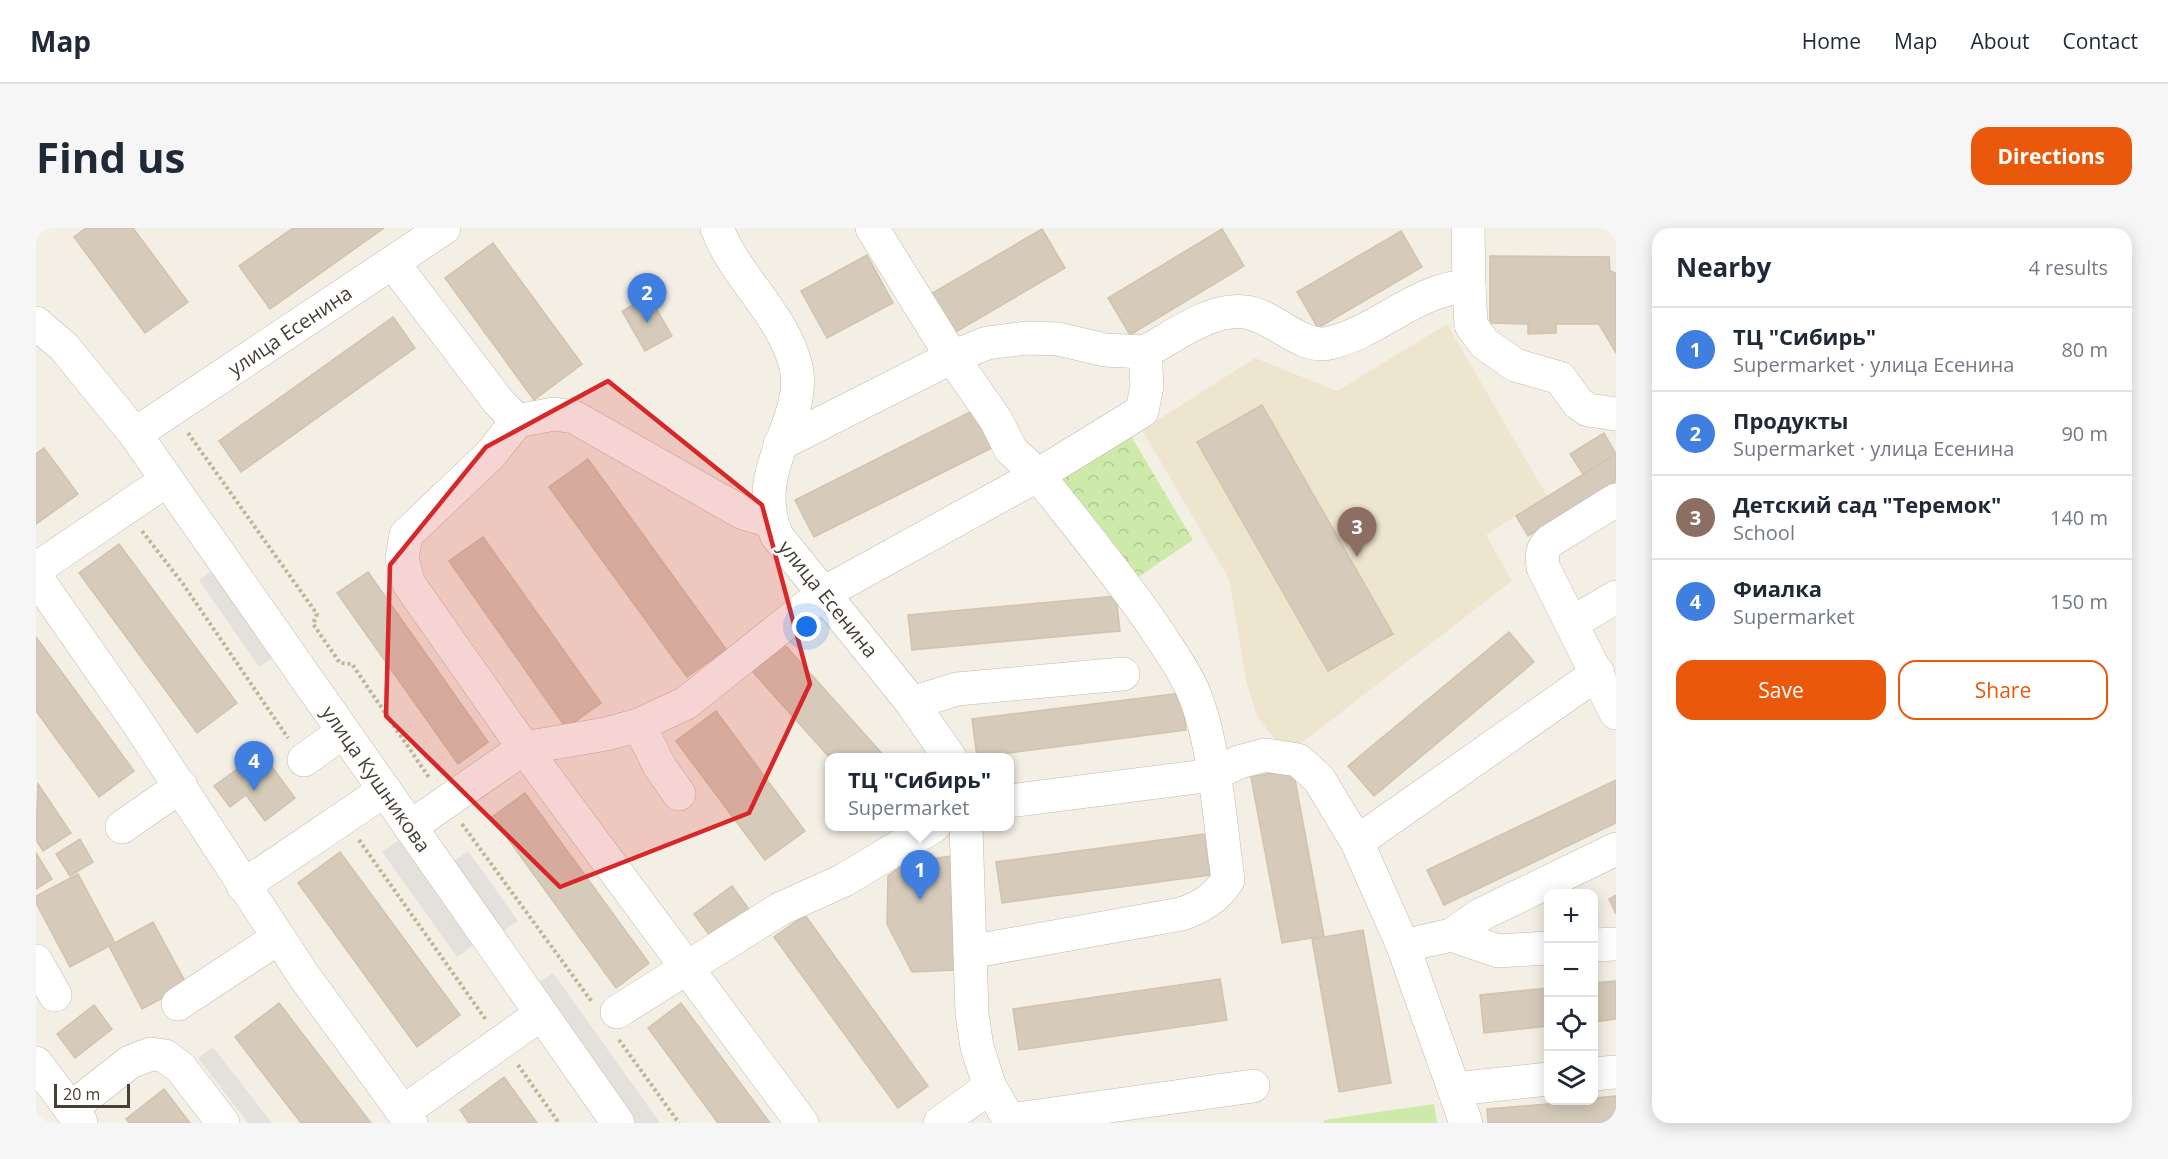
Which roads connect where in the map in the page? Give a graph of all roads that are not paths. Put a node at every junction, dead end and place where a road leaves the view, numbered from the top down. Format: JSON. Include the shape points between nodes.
{"nodes":[{"id":1,"x":444,"y":228,"type":"edge"},
{"id":2,"x":717,"y":228,"type":"edge"},
{"id":3,"x":872,"y":228,"type":"edge"},
{"id":4,"x":1468,"y":228,"type":"edge"},
{"id":5,"x":393,"y":263,"type":"junction"},
{"id":6,"x":1469,"y":286,"type":"junction"},
{"id":7,"x":36,"y":322,"type":"edge"},
{"id":8,"x":1145,"y":352,"type":"junction"},
{"id":9,"x":952,"y":357,"type":"junction"},
{"id":10,"x":1616,"y":414,"type":"edge"},
{"id":11,"x":517,"y":421,"type":"junction"},
{"id":12,"x":135,"y":434,"type":"junction"},
{"id":13,"x":780,"y":444,"type":"junction"},
{"id":14,"x":1038,"y":475,"type":"junction"},
{"id":15,"x":167,"y":480,"type":"junction"},
{"id":16,"x":1616,"y":500,"type":"edge"},
{"id":17,"x":771,"y":521,"type":"junction"},
{"id":18,"x":36,"y":569,"type":"edge"},
{"id":19,"x":36,"y":577,"type":"edge"},
{"id":20,"x":824,"y":593,"type":"junction"},
{"id":21,"x":1616,"y":597,"type":"edge"},
{"id":22,"x":1572,"y":623,"type":"junction"},
{"id":23,"x":1598,"y":673,"type":"junction"},
{"id":24,"x":1123,"y":674,"type":"dead end"},
{"id":25,"x":912,"y":703,"type":"junction"},
{"id":26,"x":1616,"y":713,"type":"edge"},
{"id":27,"x":639,"y":724,"type":"junction"},
{"id":28,"x":344,"y":732,"type":"junction"},
{"id":29,"x":524,"y":748,"type":"junction"},
{"id":30,"x":947,"y":753,"type":"edge"},
{"id":31,"x":304,"y":760,"type":"dead end"},
{"id":32,"x":1213,"y":775,"type":"junction"},
{"id":33,"x":180,"y":786,"type":"junction"},
{"id":34,"x":384,"y":790,"type":"junction"},
{"id":35,"x":679,"y":794,"type":"dead end"},
{"id":36,"x":1014,"y":800,"type":"edge"},
{"id":37,"x":122,"y":827,"type":"dead end"},
{"id":38,"x":410,"y":827,"type":"junction"},
{"id":39,"x":926,"y":831,"type":"edge"},
{"id":40,"x":966,"y":831,"type":"edge"},
{"id":41,"x":1357,"y":842,"type":"junction"},
{"id":42,"x":1616,"y":849,"type":"edge"},
{"id":43,"x":243,"y":886,"type":"junction"},
{"id":44,"x":1451,"y":935,"type":"junction"},
{"id":45,"x":278,"y":938,"type":"junction"},
{"id":46,"x":1616,"y":944,"type":"edge"},
{"id":47,"x":1598,"y":945,"type":"edge"},
{"id":48,"x":1402,"y":946,"type":"junction"},
{"id":49,"x":1544,"y":948,"type":"edge"},
{"id":50,"x":970,"y":952,"type":"junction"},
{"id":51,"x":36,"y":961,"type":"edge"},
{"id":52,"x":685,"y":968,"type":"junction"},
{"id":53,"x":55,"y":994,"type":"dead end"},
{"id":54,"x":178,"y":1004,"type":"dead end"},
{"id":55,"x":541,"y":1014,"type":"junction"},
{"id":56,"x":610,"y":1020,"type":"road end"},
{"id":57,"x":36,"y":1063,"type":"edge"},
{"id":58,"x":1616,"y":1072,"type":"edge"},
{"id":59,"x":1598,"y":1074,"type":"edge"},
{"id":60,"x":1544,"y":1079,"type":"edge"},
{"id":61,"x":1253,"y":1086,"type":"dead end"},
{"id":62,"x":990,"y":1087,"type":"junction"},
{"id":63,"x":1455,"y":1089,"type":"junction"},
{"id":64,"x":76,"y":1116,"type":"edge"},
{"id":65,"x":407,"y":1118,"type":"edge"},
{"id":66,"x":1010,"y":1122,"type":"edge"},
{"id":67,"x":224,"y":1123,"type":"edge"},
{"id":68,"x":618,"y":1123,"type":"edge"},
{"id":69,"x":802,"y":1123,"type":"edge"},
{"id":70,"x":940,"y":1123,"type":"edge"},
{"id":71,"x":1466,"y":1123,"type":"edge"}],
"edges":[{"from":1,"to":5,"type":"street","name":"улица Есенина"},
{"from":2,"to":13,"type":"street","name":"улица Есенина","via":[[786,341],[796,368],[794,404]]},
{"from":3,"to":9,"type":"street"},
{"from":4,"to":6,"type":"street"},
{"from":5,"to":11,"type":"street"},
{"from":5,"to":12,"type":"street","name":"улица Есенина"},
{"from":6,"to":8,"type":"street","via":[[1441,290],[1327,344],[1309,342],[1248,312],[1229,312],[1215,315]]},
{"from":6,"to":10,"type":"street","via":[[1471,325],[1484,342],[1515,365],[1560,378],[1588,410]]},
{"from":7,"to":12,"type":"street","name":"улица Кушникова","via":[[64,347]]},
{"from":8,"to":9,"type":"street","via":[[1027,338],[987,343]]},
{"from":8,"to":14,"type":"street","via":[[1147,386],[1142,411]]},
{"from":9,"to":13,"type":"street"},
{"from":9,"to":14,"type":"street","via":[[996,420],[1011,450]]},
{"from":11,"to":17,"type":"street","via":[[554,414],[574,417],[743,513]]},
{"from":11,"to":29,"type":"street","via":[[491,454],[406,535],[402,559],[410,584]]},
{"from":12,"to":15,"type":"street","name":"улица Кушникова"},
{"from":13,"to":17,"type":"street","name":"улица Есенина","via":[[769,484]]},
{"from":14,"to":20,"type":"street"},
{"from":14,"to":32,"type":"street","via":[[1177,661],[1200,712]]},
{"from":15,"to":18,"type":"street"},
{"from":15,"to":28,"type":"street","name":"улица Кушникова"},
{"from":16,"to":22,"type":"street","via":[[1544,547],[1543,567]]},
{"from":17,"to":20,"type":"street","name":"улица Есенина","via":[[777,536]]},
{"from":19,"to":33,"type":"street"},
{"from":20,"to":25,"type":"street","name":"улица Есенина"},
{"from":20,"to":27,"type":"street","via":[[686,703]]},
{"from":21,"to":22,"type":"street"},
{"from":22,"to":23,"type":"street"},
{"from":23,"to":26,"type":"street"},
{"from":23,"to":41,"type":"street"},
{"from":24,"to":25,"type":"street","via":[[957,689]]},
{"from":25,"to":30,"type":"street","name":"улица Есенина"},
{"from":27,"to":29,"type":"street","via":[[606,734]]},
{"from":27,"to":35,"type":"street","via":[[660,767]]},
{"from":28,"to":31,"type":"street"},
{"from":28,"to":34,"type":"street","name":"улица Кушникова"},
{"from":29,"to":38,"type":"street"},
{"from":29,"to":52,"type":"street"},
{"from":32,"to":36,"type":"street"},
{"from":32,"to":41,"type":"street","via":[[1265,755],[1298,760],[1319,779]]},
{"from":32,"to":50,"type":"street","via":[[1228,880],[1218,895],[1181,914]]},
{"from":33,"to":37,"type":"street"},
{"from":33,"to":43,"type":"street"},
{"from":34,"to":38,"type":"street","name":"улица Кушникова"},
{"from":34,"to":43,"type":"street"},
{"from":38,"to":55,"type":"street","name":"улица Кушникова"},
{"from":39,"to":52,"type":"street","via":[[844,880],[780,909]]},
{"from":40,"to":50,"type":"street"},
{"from":41,"to":48,"type":"street"},
{"from":42,"to":44,"type":"street","via":[[1482,914]]},
{"from":43,"to":45,"type":"street"},
{"from":44,"to":48,"type":"street"},
{"from":44,"to":49,"type":"street","via":[[1498,951]]},
{"from":45,"to":54,"type":"street"},
{"from":45,"to":65,"type":"street"},
{"from":46,"to":47,"type":"street"},
{"from":48,"to":63,"type":"street"},
{"from":50,"to":62,"type":"street","via":[[972,1014],[977,1047]]},
{"from":51,"to":53,"type":"street"},
{"from":52,"to":56,"type":"street"},
{"from":52,"to":69,"type":"street"},
{"from":55,"to":65,"type":"street"},
{"from":55,"to":68,"type":"street","name":"улица Кушникова"},
{"from":57,"to":64,"type":"street"},
{"from":58,"to":59,"type":"street"},
{"from":60,"to":63,"type":"street"},
{"from":61,"to":66,"type":"street"},
{"from":62,"to":66,"type":"street"},
{"from":62,"to":70,"type":"street"},
{"from":63,"to":71,"type":"street"},
{"from":64,"to":67,"type":"street","via":[[130,1062],[151,1054],[165,1056],[181,1068]]}]}
